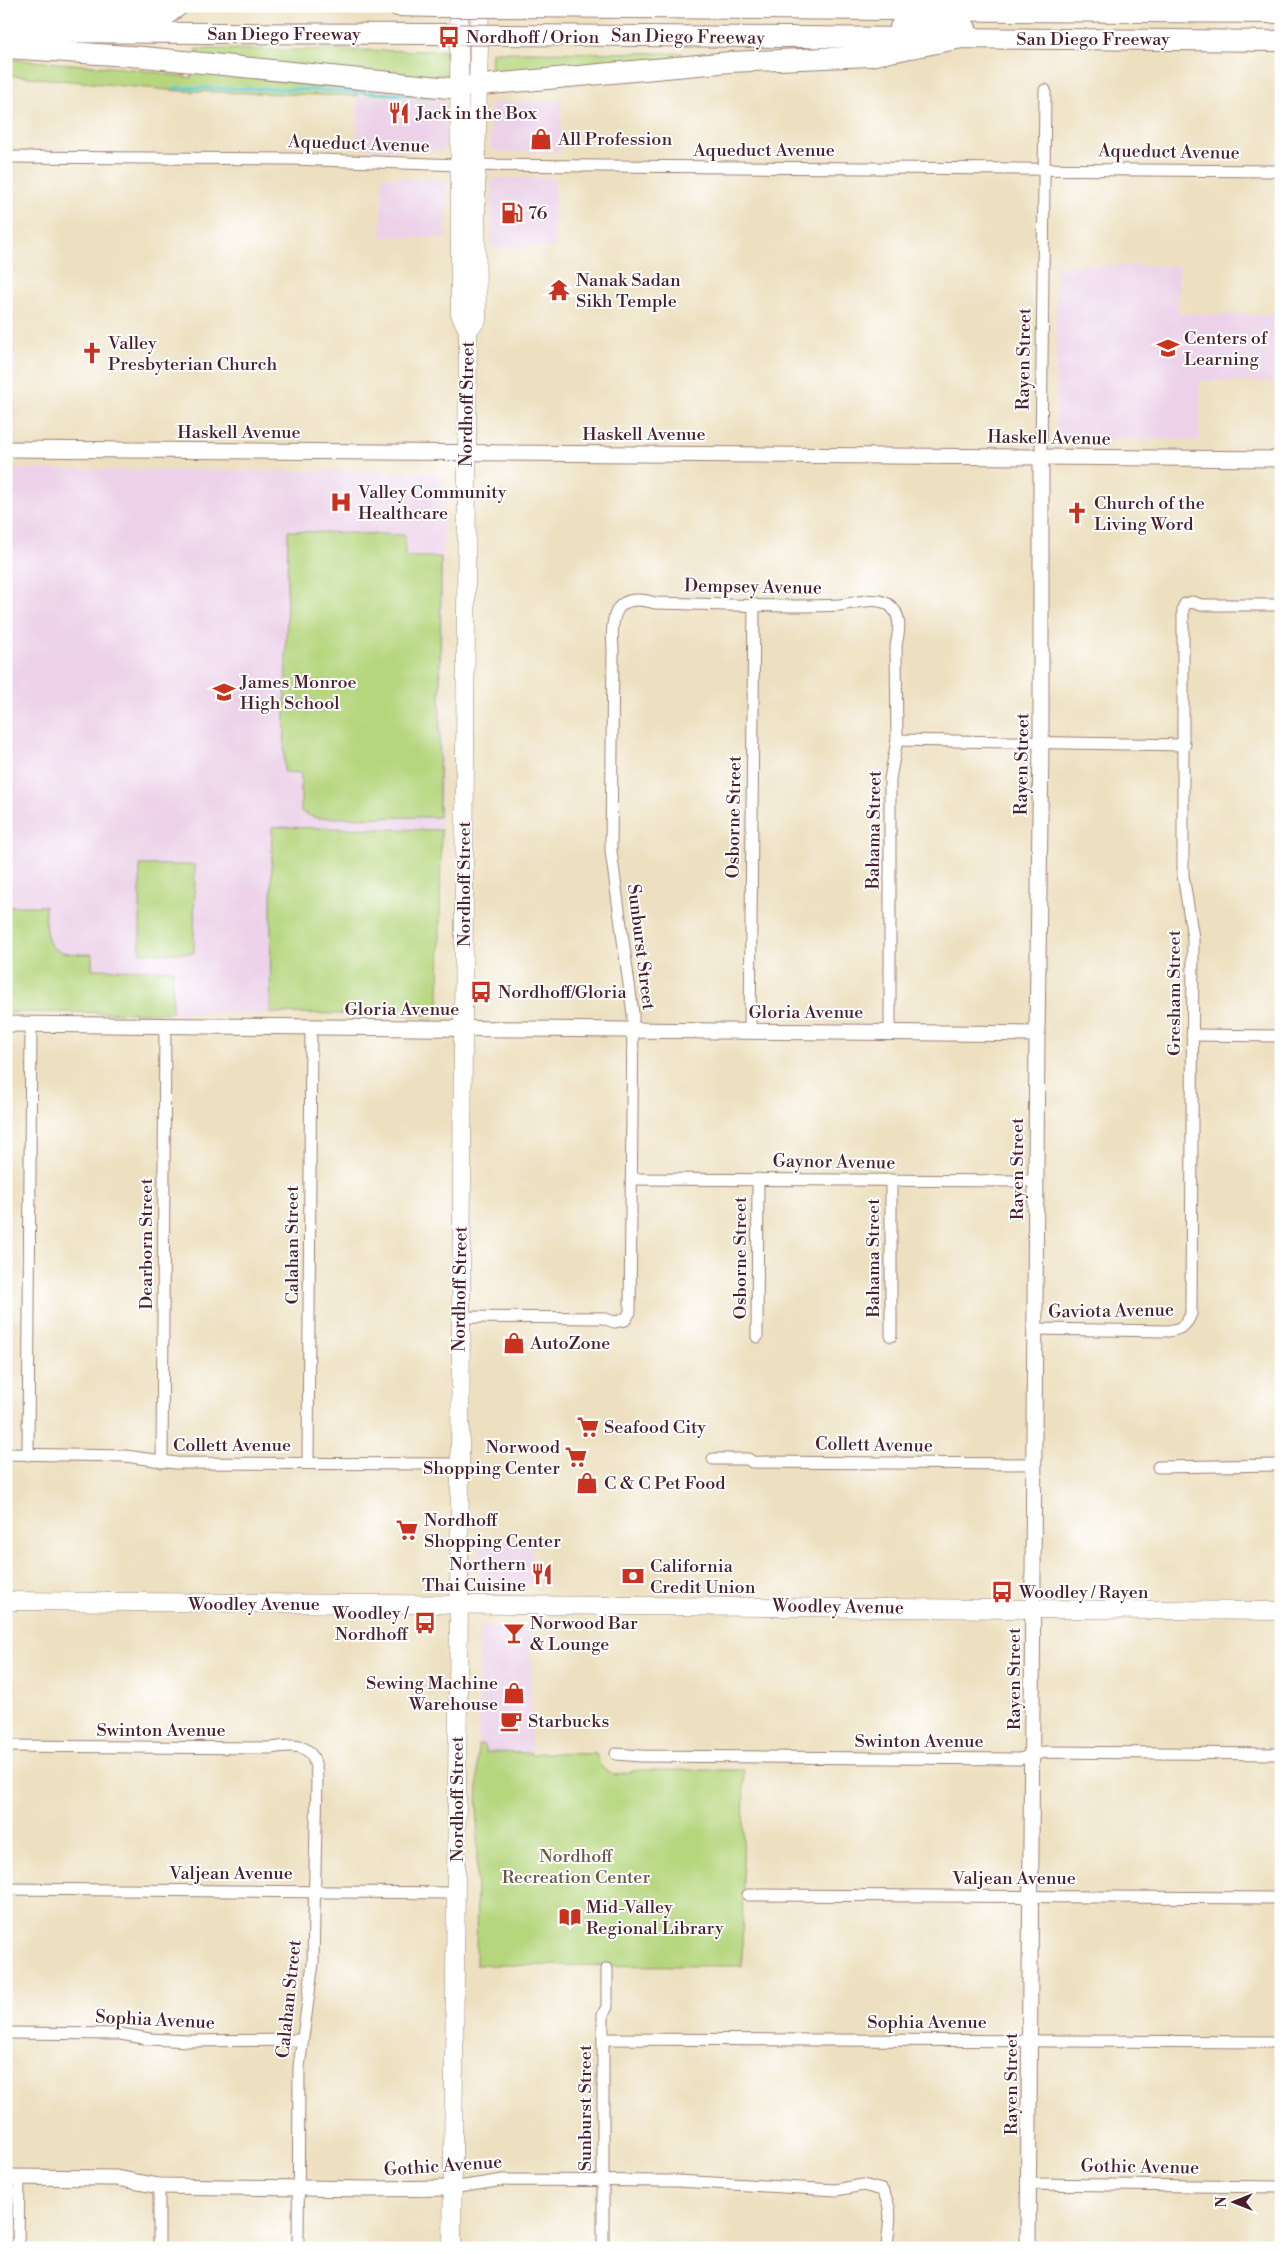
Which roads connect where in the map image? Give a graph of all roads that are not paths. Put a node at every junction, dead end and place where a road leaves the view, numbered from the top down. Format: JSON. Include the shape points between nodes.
{"nodes":[{"id":1,"x":178,"y":6,"type":"edge"},
{"id":2,"x":398,"y":6,"type":"edge"},
{"id":3,"x":459,"y":6,"type":"edge"},
{"id":4,"x":480,"y":6,"type":"edge"},
{"id":5,"x":1024,"y":6,"type":"edge"},
{"id":6,"x":435,"y":7,"type":"edge"},
{"id":7,"x":505,"y":7,"type":"edge"},
{"id":8,"x":720,"y":9,"type":"junction"},
{"id":9,"x":1047,"y":10,"type":"junction"},
{"id":10,"x":1281,"y":13,"type":"edge"},
{"id":11,"x":6,"y":14,"type":"edge"},
{"id":12,"x":6,"y":21,"type":"edge"},
{"id":13,"x":1281,"y":26,"type":"edge"},
{"id":14,"x":1281,"y":31,"type":"edge"},
{"id":15,"x":6,"y":32,"type":"edge"},
{"id":16,"x":230,"y":33,"type":"junction"},
{"id":17,"x":728,"y":37,"type":"junction"},
{"id":18,"x":962,"y":38,"type":"junction"},
{"id":19,"x":1281,"y":41,"type":"edge"},
{"id":20,"x":6,"y":48,"type":"edge"},
{"id":21,"x":480,"y":85,"type":"junction"},
{"id":22,"x":459,"y":87,"type":"junction"},
{"id":23,"x":1045,"y":90,"type":"dead end"},
{"id":24,"x":6,"y":157,"type":"edge"},
{"id":25,"x":459,"y":165,"type":"junction"},
{"id":26,"x":476,"y":166,"type":"junction"},
{"id":27,"x":1043,"y":168,"type":"junction"},
{"id":28,"x":1281,"y":171,"type":"edge"},
{"id":29,"x":468,"y":330,"type":"junction"},
{"id":30,"x":6,"y":449,"type":"edge"},
{"id":31,"x":466,"y":452,"type":"junction"},
{"id":32,"x":1042,"y":456,"type":"junction"},
{"id":33,"x":1281,"y":459,"type":"edge"},
{"id":34,"x":754,"y":604,"type":"junction"},
{"id":35,"x":889,"y":605,"type":"joint"},
{"id":36,"x":1281,"y":605,"type":"edge"},
{"id":37,"x":618,"y":608,"type":"joint"},
{"id":38,"x":897,"y":740,"type":"junction"},
{"id":39,"x":1041,"y":744,"type":"junction"},
{"id":40,"x":1185,"y":745,"type":"junction"},
{"id":41,"x":6,"y":1024,"type":"edge"},
{"id":42,"x":31,"y":1024,"type":"junction"},
{"id":43,"x":165,"y":1026,"type":"junction"},
{"id":44,"x":311,"y":1028,"type":"junction"},
{"id":45,"x":463,"y":1028,"type":"junction"},
{"id":46,"x":632,"y":1030,"type":"junction"},
{"id":47,"x":750,"y":1031,"type":"junction"},
{"id":48,"x":890,"y":1031,"type":"junction"},
{"id":49,"x":1037,"y":1034,"type":"junction"},
{"id":50,"x":1192,"y":1035,"type":"junction"},
{"id":51,"x":1281,"y":1036,"type":"edge"},
{"id":52,"x":632,"y":1179,"type":"junction"},
{"id":53,"x":758,"y":1179,"type":"junction"},
{"id":54,"x":891,"y":1180,"type":"junction"},
{"id":55,"x":1036,"y":1181,"type":"junction"},
{"id":56,"x":459,"y":1317,"type":"junction"},
{"id":57,"x":1187,"y":1323,"type":"joint"},
{"id":58,"x":1034,"y":1329,"type":"junction"},
{"id":59,"x":891,"y":1336,"type":"dead end"},
{"id":60,"x":758,"y":1337,"type":"dead end"},
{"id":61,"x":6,"y":1454,"type":"edge"},
{"id":62,"x":28,"y":1455,"type":"junction"},
{"id":63,"x":714,"y":1459,"type":"dead end"},
{"id":64,"x":162,"y":1462,"type":"junction"},
{"id":65,"x":308,"y":1463,"type":"junction"},
{"id":66,"x":459,"y":1464,"type":"junction"},
{"id":67,"x":1034,"y":1464,"type":"junction"},
{"id":68,"x":1281,"y":1465,"type":"edge"},
{"id":69,"x":1158,"y":1467,"type":"dead end"},
{"id":70,"x":6,"y":1601,"type":"edge"},
{"id":71,"x":459,"y":1604,"type":"junction"},
{"id":72,"x":1033,"y":1609,"type":"junction"},
{"id":73,"x":1281,"y":1610,"type":"edge"},
{"id":74,"x":6,"y":1746,"type":"edge"},
{"id":75,"x":616,"y":1754,"type":"dead end"},
{"id":76,"x":1281,"y":1754,"type":"edge"},
{"id":77,"x":1033,"y":1755,"type":"junction"},
{"id":78,"x":313,"y":1756,"type":"joint"},
{"id":79,"x":6,"y":1889,"type":"edge"},
{"id":80,"x":314,"y":1891,"type":"junction"},
{"id":81,"x":456,"y":1893,"type":"junction"},
{"id":82,"x":748,"y":1895,"type":"dead end"},
{"id":83,"x":1032,"y":1896,"type":"junction"},
{"id":84,"x":1281,"y":1898,"type":"edge"},
{"id":85,"x":607,"y":1969,"type":"dead end"},
{"id":86,"x":7,"y":2033,"type":"edge"},
{"id":87,"x":603,"y":2039,"type":"junction"},
{"id":88,"x":302,"y":2040,"type":"junction"},
{"id":89,"x":1030,"y":2040,"type":"junction"},
{"id":90,"x":1281,"y":2042,"type":"edge"},
{"id":91,"x":12,"y":2177,"type":"edge"},
{"id":92,"x":602,"y":2181,"type":"junction"},
{"id":93,"x":1029,"y":2184,"type":"junction"},
{"id":94,"x":159,"y":2186,"type":"junction"},
{"id":95,"x":1281,"y":2187,"type":"edge"},
{"id":96,"x":298,"y":2188,"type":"junction"},
{"id":97,"x":452,"y":2188,"type":"junction"},
{"id":98,"x":18,"y":2248,"type":"edge"},
{"id":99,"x":159,"y":2248,"type":"edge"},
{"id":100,"x":298,"y":2248,"type":"edge"},
{"id":101,"x":452,"y":2248,"type":"edge"},
{"id":102,"x":603,"y":2248,"type":"edge"},
{"id":103,"x":887,"y":2248,"type":"edge"},
{"id":104,"x":1028,"y":2248,"type":"edge"}],
"edges":[{"from":1,"to":11,"type":"highway","via":[[166,15]]},
{"from":2,"to":6,"type":"highway","name":"San Diego Freeway"},
{"from":3,"to":22,"type":"main road","name":"Nordhoff Street"},
{"from":4,"to":21,"type":"main road","name":"Nordhoff Street"},
{"from":5,"to":9,"type":"highway"},
{"from":6,"to":7,"type":"highway","name":"San Diego Freeway","bridge":true},
{"from":7,"to":8,"type":"highway","name":"San Diego Freeway"},
{"from":8,"to":9,"type":"highway","name":"San Diego Freeway"},
{"from":8,"to":13,"type":"highway","via":[[737,20]]},
{"from":9,"to":10,"type":"highway","name":"San Diego Freeway"},
{"from":12,"to":16,"type":"highway","via":[[216,23]]},
{"from":14,"to":17,"type":"highway","via":[[738,26]]},
{"from":15,"to":16,"type":"highway","name":"San Diego Freeway"},
{"from":16,"to":17,"type":"highway","name":"San Diego Freeway","bridge":true},
{"from":17,"to":18,"type":"highway","name":"San Diego Freeway"},
{"from":18,"to":19,"type":"highway","name":"San Diego Freeway"},
{"from":18,"to":21,"type":"highway","via":[[870,56],[730,62]]},
{"from":20,"to":22,"type":"highway","via":[[144,57]]},
{"from":21,"to":22,"type":"highway"},
{"from":21,"to":26,"type":"main road","name":"Nordhoff Street"},
{"from":22,"to":25,"type":"main road","name":"Nordhoff Street"},
{"from":23,"to":27,"type":"street","name":"Rayen Street"},
{"from":24,"to":25,"type":"street","name":"Aqueduct Avenue","via":[[292,159]]},
{"from":25,"to":26,"type":"street","name":"Aqueduct Avenue"},
{"from":25,"to":29,"type":"main road","name":"Nordhoff Street","via":[[460,314]]},
{"from":26,"to":27,"type":"street","name":"Aqueduct Avenue"},
{"from":26,"to":29,"type":"main road","name":"Nordhoff Street","via":[[477,320]]},
{"from":27,"to":28,"type":"street","name":"Aqueduct Avenue"},
{"from":27,"to":32,"type":"street","name":"Rayen Street"},
{"from":29,"to":31,"type":"main road","name":"Nordhoff Street"},
{"from":30,"to":31,"type":"street","name":"Haskell Avenue"},
{"from":31,"to":32,"type":"street","name":"Haskell Avenue"},
{"from":31,"to":45,"type":"main road","name":"Nordhoff Street"},
{"from":32,"to":33,"type":"street","name":"Haskell Avenue"},
{"from":32,"to":39,"type":"street","name":"Rayen Street"},
{"from":34,"to":35,"type":"street","name":"Dempsey Avenue","via":[[839,605],[871,601]]},
{"from":34,"to":37,"type":"street","name":"Dempsey Avenue","via":[[635,600]]},
{"from":34,"to":47,"type":"street","name":"Osborne Street"},
{"from":35,"to":38,"type":"street","name":"Bahama Street","via":[[899,625],[896,646]]},
{"from":36,"to":40,"type":"street","name":"Gresham Street","via":[[1185,604]]},
{"from":37,"to":46,"type":"street","name":"Sunburst Street","via":[[611,626],[611,851],[634,1014]]},
{"from":38,"to":39,"type":"street"},
{"from":38,"to":48,"type":"street","name":"Bahama Street","via":[[890,780]]},
{"from":39,"to":40,"type":"street"},
{"from":39,"to":49,"type":"street","name":"Rayen Street"},
{"from":40,"to":50,"type":"street","name":"Gresham Street","via":[[1183,874],[1193,938]]},
{"from":41,"to":42,"type":"street","name":"Gloria Avenue"},
{"from":42,"to":43,"type":"street","name":"Gloria Avenue"},
{"from":42,"to":62,"type":"street"},
{"from":43,"to":44,"type":"street","name":"Gloria Avenue"},
{"from":43,"to":64,"type":"street","name":"Dearborn Street"},
{"from":44,"to":45,"type":"street","name":"Gloria Avenue"},
{"from":44,"to":65,"type":"street","name":"Calahan Street"},
{"from":45,"to":46,"type":"street","name":"Gloria Avenue"},
{"from":45,"to":56,"type":"main road","name":"Nordhoff Street"},
{"from":46,"to":47,"type":"street","name":"Gloria Avenue"},
{"from":46,"to":52,"type":"street","name":"Sunburst Street"},
{"from":47,"to":48,"type":"street","name":"Gloria Avenue"},
{"from":48,"to":49,"type":"street","name":"Gloria Avenue"},
{"from":49,"to":55,"type":"street","name":"Rayen Street"},
{"from":50,"to":51,"type":"street"},
{"from":50,"to":57,"type":"street","name":"Gresham Street","via":[[1192,1303]]},
{"from":52,"to":53,"type":"street","name":"Gaynor Avenue"},
{"from":52,"to":56,"type":"street","name":"Sunburst Street","via":[[630,1307],[625,1320]]},
{"from":53,"to":54,"type":"street","name":"Gaynor Avenue"},
{"from":53,"to":60,"type":"street","name":"Osborne Street"},
{"from":54,"to":55,"type":"street","name":"Gaynor Avenue"},
{"from":54,"to":59,"type":"street","name":"Bahama Street"},
{"from":55,"to":58,"type":"street","name":"Rayen Street"},
{"from":56,"to":66,"type":"main road","name":"Nordhoff Street"},
{"from":57,"to":58,"type":"street","name":"Gaviota Avenue","via":[[1177,1330],[1168,1331]]},
{"from":58,"to":67,"type":"street","name":"Rayen Street"},
{"from":61,"to":62,"type":"street","name":"Collett Avenue"},
{"from":62,"to":64,"type":"street","name":"Collett Avenue","via":[[124,1456]]},
{"from":63,"to":67,"type":"street","name":"Collett Avenue"},
{"from":64,"to":65,"type":"street","name":"Collett Avenue"},
{"from":65,"to":66,"type":"street","name":"Collett Avenue"},
{"from":66,"to":71,"type":"main road","name":"Nordhoff Street"},
{"from":67,"to":72,"type":"street","name":"Rayen Street"},
{"from":68,"to":69,"type":"street"},
{"from":70,"to":71,"type":"main road","name":"Woodley Avenue"},
{"from":71,"to":72,"type":"main road","name":"Woodley Avenue"},
{"from":71,"to":81,"type":"main road","name":"Nordhoff Street"},
{"from":72,"to":73,"type":"main road","name":"Woodley Avenue"},
{"from":72,"to":77,"type":"street","name":"Rayen Street"},
{"from":74,"to":78,"type":"street","name":"Swinton Avenue","via":[[301,1746]]},
{"from":75,"to":77,"type":"street","name":"Swinton Avenue","via":[[1009,1759]]},
{"from":76,"to":77,"type":"street","name":"Swinton Avenue","via":[[1045,1752]]},
{"from":77,"to":83,"type":"street","name":"Rayen Street"},
{"from":78,"to":80,"type":"street","name":"Calahan Street","via":[[317,1779]]},
{"from":79,"to":80,"type":"street","name":"Valjean Avenue"},
{"from":80,"to":81,"type":"street","name":"Valjean Avenue"},
{"from":80,"to":88,"type":"street","name":"Calahan Street","via":[[312,1973]]},
{"from":81,"to":97,"type":"main road","name":"Nordhoff Street"},
{"from":82,"to":83,"type":"street","name":"Valjean Avenue"},
{"from":83,"to":84,"type":"street","name":"Valjean Avenue"},
{"from":83,"to":89,"type":"street","name":"Rayen Street"},
{"from":85,"to":87,"type":"street","name":"Sunburst Street"},
{"from":86,"to":88,"type":"street","name":"Sophia Avenue","via":[[120,2034],[189,2041]]},
{"from":87,"to":89,"type":"street","name":"Sophia Avenue"},
{"from":87,"to":92,"type":"street","name":"Sunburst Street"},
{"from":88,"to":96,"type":"street","name":"Calahan Street"},
{"from":89,"to":90,"type":"street","name":"Sophia Avenue"},
{"from":89,"to":93,"type":"street","name":"Rayen Street"},
{"from":91,"to":94,"type":"street","name":"Gothic Avenue","via":[[116,2178]]},
{"from":91,"to":98,"type":"street"},
{"from":92,"to":97,"type":"street","name":"Gothic Avenue","via":[[504,2180]]},
{"from":92,"to":102,"type":"street","name":"Sunburst Street"},
{"from":92,"to":103,"type":"street","name":"Gothic Avenue","via":[[677,2181],[836,2190],[863,2185],[882,2190],[890,2206]]},
{"from":93,"to":95,"type":"street","name":"Gothic Avenue"},
{"from":93,"to":104,"type":"street","name":"Rayen Street"},
{"from":94,"to":96,"type":"street","name":"Gothic Avenue"},
{"from":94,"to":99,"type":"street"},
{"from":96,"to":97,"type":"street","name":"Gothic Avenue"},
{"from":96,"to":100,"type":"street","name":"Calahan Street"},
{"from":97,"to":101,"type":"main road","name":"Nordhoff Street"}]}
